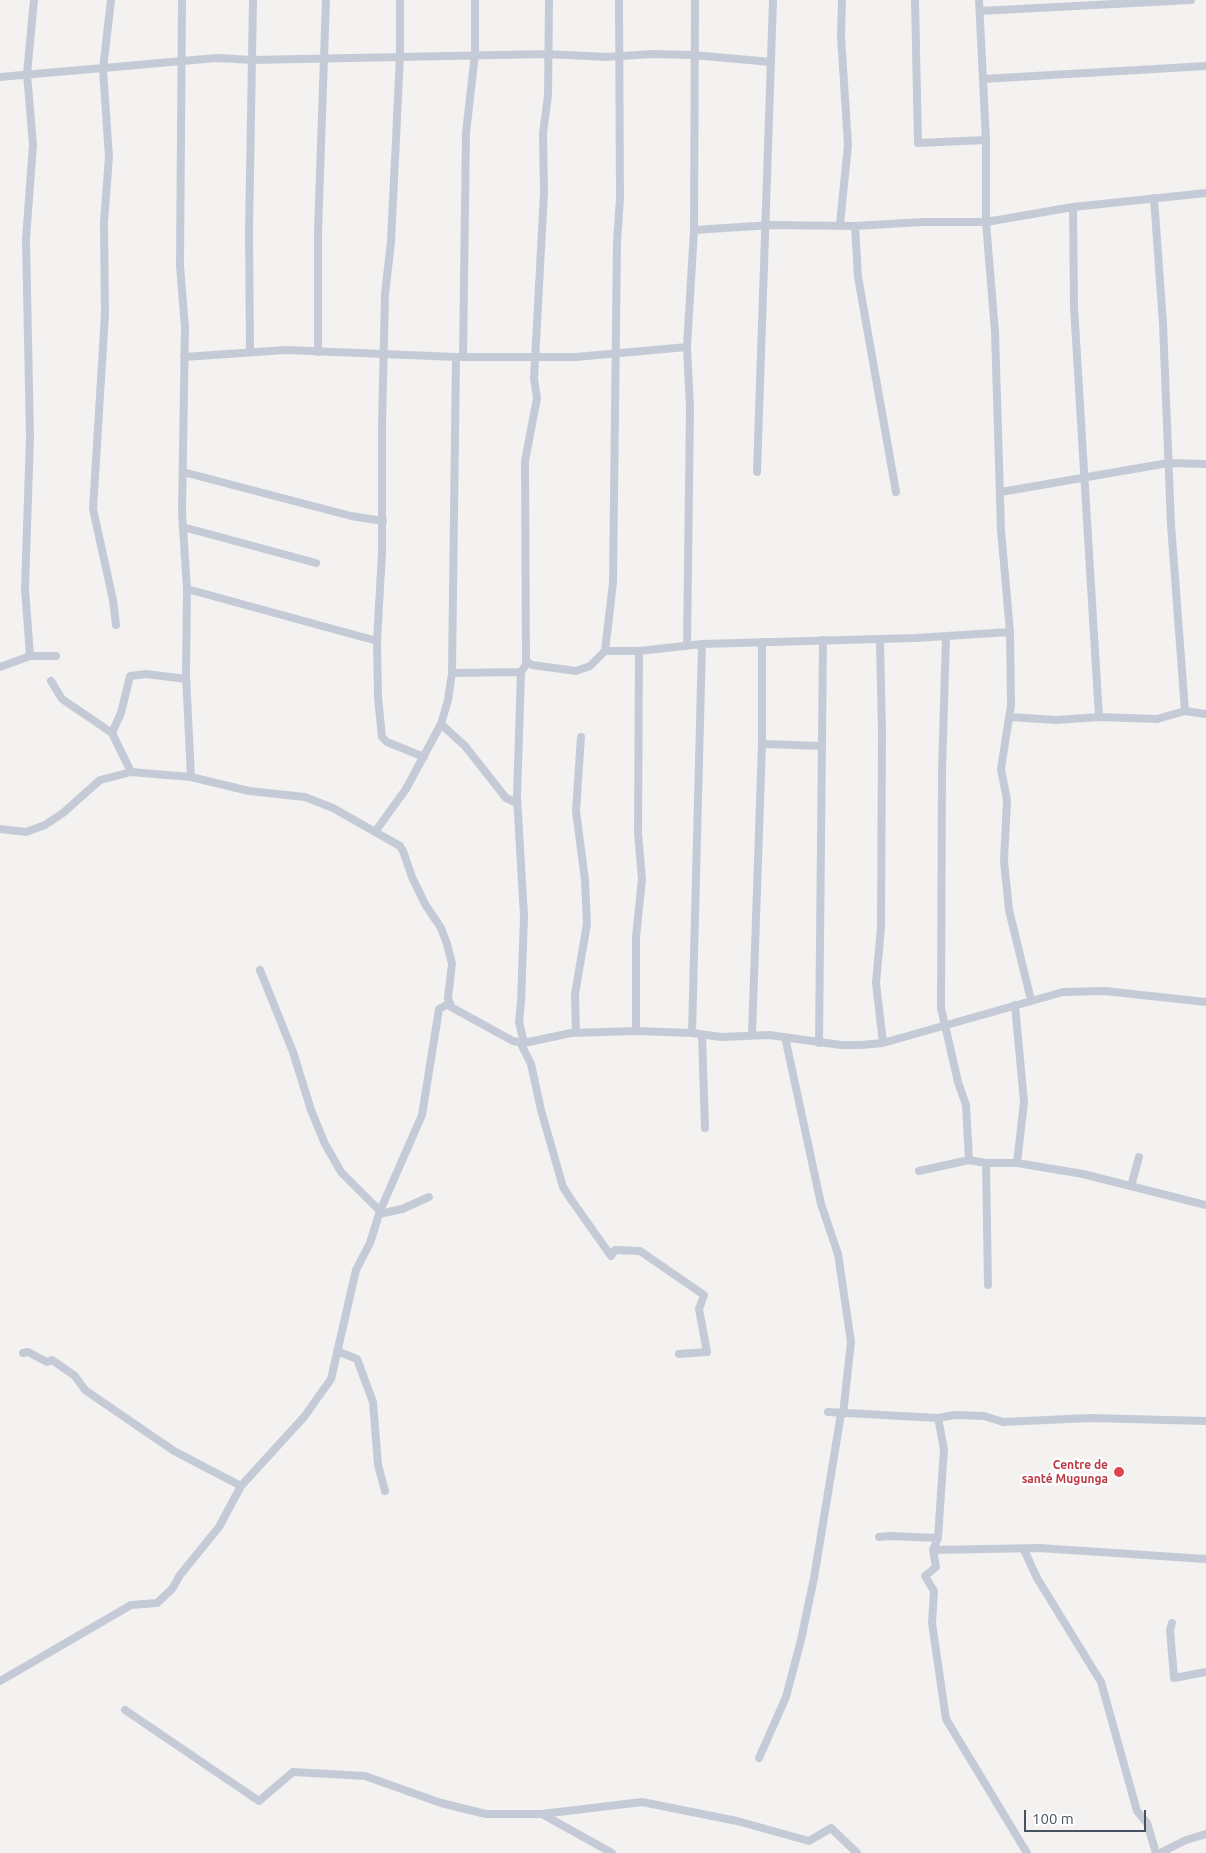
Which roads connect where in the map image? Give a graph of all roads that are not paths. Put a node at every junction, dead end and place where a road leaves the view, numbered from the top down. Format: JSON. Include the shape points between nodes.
{"nodes":[{"id":1,"x":34,"y":0,"type":"edge"},
{"id":2,"x":112,"y":0,"type":"edge"},
{"id":3,"x":182,"y":0,"type":"edge"},
{"id":4,"x":254,"y":0,"type":"edge"},
{"id":5,"x":326,"y":0,"type":"edge"},
{"id":6,"x":400,"y":0,"type":"edge"},
{"id":7,"x":475,"y":0,"type":"edge"},
{"id":8,"x":548,"y":0,"type":"edge"},
{"id":9,"x":620,"y":0,"type":"edge"},
{"id":10,"x":695,"y":0,"type":"edge"},
{"id":11,"x":773,"y":0,"type":"edge"},
{"id":12,"x":842,"y":0,"type":"edge"},
{"id":13,"x":915,"y":0,"type":"edge"},
{"id":14,"x":979,"y":0,"type":"edge"},
{"id":15,"x":1191,"y":0,"type":"edge"},
{"id":16,"x":980,"y":11,"type":"junction"},
{"id":17,"x":475,"y":54,"type":"junction"},
{"id":18,"x":547,"y":54,"type":"junction"},
{"id":19,"x":620,"y":54,"type":"junction"},
{"id":20,"x":694,"y":54,"type":"junction"},
{"id":21,"x":400,"y":56,"type":"junction"},
{"id":22,"x":325,"y":57,"type":"junction"},
{"id":23,"x":252,"y":60,"type":"junction"},
{"id":24,"x":181,"y":61,"type":"junction"},
{"id":25,"x":771,"y":62,"type":"junction"},
{"id":26,"x":1206,"y":66,"type":"edge"},
{"id":27,"x":104,"y":69,"type":"junction"},
{"id":28,"x":28,"y":74,"type":"junction"},
{"id":29,"x":0,"y":77,"type":"edge"},
{"id":30,"x":983,"y":79,"type":"junction"},
{"id":31,"x":986,"y":140,"type":"junction"},
{"id":32,"x":1206,"y":193,"type":"edge"},
{"id":33,"x":1154,"y":198,"type":"junction"},
{"id":34,"x":1073,"y":207,"type":"junction"},
{"id":35,"x":986,"y":222,"type":"junction"},
{"id":36,"x":840,"y":224,"type":"junction"},
{"id":37,"x":764,"y":225,"type":"junction"},
{"id":38,"x":855,"y":226,"type":"junction"},
{"id":39,"x":694,"y":230,"type":"junction"},
{"id":40,"x":687,"y":347,"type":"junction"},
{"id":41,"x":250,"y":351,"type":"junction"},
{"id":42,"x":318,"y":352,"type":"junction"},
{"id":43,"x":616,"y":352,"type":"junction"},
{"id":44,"x":385,"y":355,"type":"junction"},
{"id":45,"x":535,"y":355,"type":"junction"},
{"id":46,"x":184,"y":357,"type":"junction"},
{"id":47,"x":460,"y":357,"type":"junction"},
{"id":48,"x":1168,"y":463,"type":"junction"},
{"id":49,"x":1206,"y":464,"type":"edge"},
{"id":50,"x":183,"y":472,"type":"junction"},
{"id":51,"x":757,"y":472,"type":"dead end"},
{"id":52,"x":1084,"y":477,"type":"junction"},
{"id":53,"x":896,"y":492,"type":"dead end"},
{"id":54,"x":1001,"y":492,"type":"junction"},
{"id":55,"x":383,"y":521,"type":"junction"},
{"id":56,"x":183,"y":527,"type":"junction"},
{"id":57,"x":316,"y":563,"type":"dead end"},
{"id":58,"x":187,"y":589,"type":"junction"},
{"id":59,"x":116,"y":625,"type":"dead end"},
{"id":60,"x":1010,"y":632,"type":"junction"},
{"id":61,"x":946,"y":637,"type":"junction"},
{"id":62,"x":880,"y":639,"type":"junction"},
{"id":63,"x":823,"y":640,"type":"junction"},
{"id":64,"x":378,"y":641,"type":"junction"},
{"id":65,"x":762,"y":642,"type":"junction"},
{"id":66,"x":702,"y":644,"type":"junction"},
{"id":67,"x":688,"y":646,"type":"junction"},
{"id":68,"x":605,"y":651,"type":"junction"},
{"id":69,"x":639,"y":651,"type":"junction"},
{"id":70,"x":30,"y":656,"type":"junction"},
{"id":71,"x":56,"y":656,"type":"dead end"},
{"id":72,"x":528,"y":663,"type":"junction"},
{"id":73,"x":0,"y":667,"type":"edge"},
{"id":74,"x":521,"y":672,"type":"junction"},
{"id":75,"x":452,"y":673,"type":"junction"},
{"id":76,"x":186,"y":679,"type":"junction"},
{"id":77,"x":52,"y":681,"type":"dead end"},
{"id":78,"x":1185,"y":711,"type":"junction"},
{"id":79,"x":1206,"y":714,"type":"edge"},
{"id":80,"x":1009,"y":717,"type":"junction"},
{"id":81,"x":1099,"y":717,"type":"junction"},
{"id":82,"x":441,"y":724,"type":"junction"},
{"id":83,"x":112,"y":732,"type":"junction"},
{"id":84,"x":580,"y":737,"type":"dead end"},
{"id":85,"x":762,"y":744,"type":"junction"},
{"id":86,"x":822,"y":746,"type":"junction"},
{"id":87,"x":424,"y":757,"type":"junction"},
{"id":88,"x":131,"y":772,"type":"junction"},
{"id":89,"x":191,"y":777,"type":"junction"},
{"id":90,"x":517,"y":803,"type":"junction"},
{"id":91,"x":0,"y":829,"type":"edge"},
{"id":92,"x":375,"y":832,"type":"junction"},
{"id":93,"x":260,"y":970,"type":"dead end"},
{"id":94,"x":1031,"y":1000,"type":"junction"},
{"id":95,"x":1206,"y":1002,"type":"edge"},
{"id":96,"x":450,"y":1003,"type":"junction"},
{"id":97,"x":1015,"y":1005,"type":"junction"},
{"id":98,"x":946,"y":1025,"type":"junction"},
{"id":99,"x":636,"y":1031,"type":"junction"},
{"id":100,"x":576,"y":1032,"type":"junction"},
{"id":101,"x":692,"y":1033,"type":"junction"},
{"id":102,"x":702,"y":1035,"type":"junction"},
{"id":103,"x":752,"y":1035,"type":"junction"},
{"id":104,"x":785,"y":1037,"type":"junction"},
{"id":105,"x":819,"y":1042,"type":"junction"},
{"id":106,"x":522,"y":1043,"type":"junction"},
{"id":107,"x":883,"y":1043,"type":"junction"},
{"id":108,"x":705,"y":1128,"type":"dead end"},
{"id":109,"x":1139,"y":1157,"type":"dead end"},
{"id":110,"x":969,"y":1160,"type":"junction"},
{"id":111,"x":986,"y":1163,"type":"junction"},
{"id":112,"x":1017,"y":1164,"type":"junction"},
{"id":113,"x":919,"y":1171,"type":"dead end"},
{"id":114,"x":1131,"y":1186,"type":"junction"},
{"id":115,"x":430,"y":1196,"type":"dead end"},
{"id":116,"x":1206,"y":1206,"type":"edge"},
{"id":117,"x":380,"y":1212,"type":"junction"},
{"id":118,"x":988,"y":1285,"type":"dead end"},
{"id":119,"x":337,"y":1351,"type":"junction"},
{"id":120,"x":23,"y":1352,"type":"dead end"},
{"id":121,"x":679,"y":1354,"type":"dead end"},
{"id":122,"x":828,"y":1412,"type":"dead end"},
{"id":123,"x":842,"y":1414,"type":"junction"},
{"id":124,"x":938,"y":1418,"type":"junction"},
{"id":125,"x":1206,"y":1421,"type":"edge"},
{"id":126,"x":241,"y":1486,"type":"junction"},
{"id":127,"x":385,"y":1491,"type":"dead end"},
{"id":128,"x":879,"y":1537,"type":"dead end"},
{"id":129,"x":938,"y":1538,"type":"junction"},
{"id":130,"x":933,"y":1550,"type":"junction"},
{"id":131,"x":1024,"y":1550,"type":"junction"},
{"id":132,"x":1206,"y":1559,"type":"edge"},
{"id":133,"x":1172,"y":1623,"type":"dead end"},
{"id":134,"x":1206,"y":1672,"type":"edge"},
{"id":135,"x":0,"y":1681,"type":"edge"},
{"id":136,"x":126,"y":1710,"type":"dead end"},
{"id":137,"x":759,"y":1758,"type":"dead end"},
{"id":138,"x":542,"y":1814,"type":"junction"},
{"id":139,"x":1206,"y":1834,"type":"edge"},
{"id":140,"x":612,"y":1853,"type":"edge"},
{"id":141,"x":857,"y":1853,"type":"edge"},
{"id":142,"x":1028,"y":1853,"type":"edge"},
{"id":143,"x":1156,"y":1853,"type":"edge"},
{"id":144,"x":1160,"y":1853,"type":"edge"}],
"edges":[{"from":1,"to":28,"type":"street"},
{"from":2,"to":27,"type":"street"},
{"from":3,"to":24,"type":"street"},
{"from":4,"to":23,"type":"street"},
{"from":5,"to":22,"type":"street"},
{"from":6,"to":21,"type":"street"},
{"from":7,"to":17,"type":"street"},
{"from":8,"to":18,"type":"street"},
{"from":9,"to":19,"type":"street"},
{"from":10,"to":20,"type":"street"},
{"from":11,"to":25,"type":"street"},
{"from":12,"to":36,"type":"street","via":[[848,145]]},
{"from":13,"to":31,"type":"street","via":[[918,143]]},
{"from":14,"to":16,"type":"street"},
{"from":15,"to":16,"type":"street"},
{"from":16,"to":30,"type":"street"},
{"from":17,"to":18,"type":"street"},
{"from":17,"to":21,"type":"street"},
{"from":17,"to":47,"type":"street","via":[[466,133]]},
{"from":18,"to":19,"type":"street","via":[[606,57]]},
{"from":18,"to":45,"type":"street","via":[[548,96],[543,133],[544,193]]},
{"from":19,"to":20,"type":"street"},
{"from":19,"to":43,"type":"street"},
{"from":20,"to":25,"type":"street"},
{"from":20,"to":39,"type":"street"},
{"from":21,"to":22,"type":"street"},
{"from":21,"to":44,"type":"street","via":[[391,242],[385,294]]},
{"from":22,"to":23,"type":"street"},
{"from":22,"to":42,"type":"street","via":[[318,232]]},
{"from":23,"to":24,"type":"street"},
{"from":23,"to":41,"type":"street"},
{"from":24,"to":27,"type":"street"},
{"from":24,"to":46,"type":"street","via":[[180,265]]},
{"from":25,"to":37,"type":"street"},
{"from":26,"to":30,"type":"street"},
{"from":27,"to":28,"type":"street"},
{"from":27,"to":59,"type":"street","via":[[109,157],[104,222],[105,314],[93,509]]},
{"from":28,"to":29,"type":"street"},
{"from":28,"to":70,"type":"street","via":[[33,145],[26,239],[30,438],[25,588]]},
{"from":30,"to":31,"type":"street"},
{"from":31,"to":35,"type":"street"},
{"from":32,"to":33,"type":"street"},
{"from":33,"to":34,"type":"street"},
{"from":33,"to":48,"type":"street"},
{"from":34,"to":35,"type":"street"},
{"from":34,"to":52,"type":"street","via":[[1074,307]]},
{"from":35,"to":38,"type":"street"},
{"from":35,"to":54,"type":"street","via":[[998,380]]},
{"from":36,"to":37,"type":"street"},
{"from":36,"to":38,"type":"street"},
{"from":37,"to":39,"type":"street"},
{"from":37,"to":51,"type":"street"},
{"from":38,"to":53,"type":"street","via":[[858,277]]},
{"from":39,"to":40,"type":"street"},
{"from":40,"to":43,"type":"street"},
{"from":40,"to":67,"type":"street","via":[[690,407]]},
{"from":41,"to":42,"type":"street"},
{"from":41,"to":46,"type":"street"},
{"from":42,"to":44,"type":"street"},
{"from":43,"to":45,"type":"street","via":[[576,357]]},
{"from":43,"to":68,"type":"street","via":[[613,583]]},
{"from":44,"to":47,"type":"street"},
{"from":44,"to":55,"type":"street"},
{"from":45,"to":47,"type":"street"},
{"from":45,"to":72,"type":"street","via":[[537,398],[525,462]]},
{"from":46,"to":50,"type":"street"},
{"from":47,"to":75,"type":"street"},
{"from":48,"to":49,"type":"street"},
{"from":48,"to":52,"type":"street"},
{"from":48,"to":78,"type":"street"},
{"from":50,"to":55,"type":"street","via":[[350,516]]},
{"from":50,"to":56,"type":"street"},
{"from":52,"to":54,"type":"street"},
{"from":52,"to":81,"type":"street"},
{"from":54,"to":60,"type":"street"},
{"from":55,"to":64,"type":"street"},
{"from":56,"to":57,"type":"street"},
{"from":56,"to":58,"type":"street"},
{"from":58,"to":64,"type":"street"},
{"from":58,"to":76,"type":"street"},
{"from":60,"to":61,"type":"street"},
{"from":60,"to":80,"type":"street"},
{"from":61,"to":62,"type":"street"},
{"from":61,"to":98,"type":"street","via":[[941,1008]]},
{"from":62,"to":63,"type":"street"},
{"from":62,"to":107,"type":"street","via":[[881,927],[876,983]]},
{"from":63,"to":65,"type":"street"},
{"from":63,"to":86,"type":"street"},
{"from":64,"to":87,"type":"street","via":[[382,737]]},
{"from":65,"to":66,"type":"street"},
{"from":65,"to":85,"type":"street"},
{"from":66,"to":67,"type":"street"},
{"from":66,"to":101,"type":"street"},
{"from":67,"to":69,"type":"street"},
{"from":68,"to":69,"type":"street"},
{"from":68,"to":72,"type":"street","via":[[590,666],[576,671]]},
{"from":69,"to":99,"type":"street","via":[[638,833],[642,879],[636,937]]},
{"from":70,"to":71,"type":"street"},
{"from":70,"to":73,"type":"street"},
{"from":72,"to":74,"type":"street"},
{"from":74,"to":75,"type":"street"},
{"from":74,"to":90,"type":"street"},
{"from":75,"to":82,"type":"street"},
{"from":76,"to":83,"type":"street","via":[[146,674],[130,676],[121,713]]},
{"from":76,"to":89,"type":"street"},
{"from":77,"to":83,"type":"street","via":[[62,699]]},
{"from":78,"to":79,"type":"street"},
{"from":78,"to":81,"type":"street","via":[[1157,719]]},
{"from":80,"to":81,"type":"street","via":[[1056,720]]},
{"from":80,"to":94,"type":"street","via":[[1002,769],[1007,800],[1004,861],[1008,910]]},
{"from":82,"to":87,"type":"street"},
{"from":82,"to":90,"type":"street","via":[[465,746],[506,798]]},
{"from":83,"to":88,"type":"street"},
{"from":84,"to":100,"type":"street","via":[[576,811],[587,924],[575,994]]},
{"from":85,"to":86,"type":"street"},
{"from":85,"to":103,"type":"street"},
{"from":86,"to":105,"type":"street"},
{"from":87,"to":92,"type":"street"},
{"from":88,"to":89,"type":"street"},
{"from":88,"to":91,"type":"street","via":[[100,780],[45,825],[26,832]]},
{"from":89,"to":92,"type":"street","via":[[249,791],[305,797],[333,808]]},
{"from":90,"to":106,"type":"street","via":[[524,916],[519,1022]]},
{"from":92,"to":96,"type":"street","via":[[400,846],[425,904],[440,928],[452,964]]},
{"from":93,"to":117,"type":"street","via":[[325,1144],[341,1172]]},
{"from":94,"to":95,"type":"street","via":[[1063,992],[1105,991]]},
{"from":94,"to":97,"type":"street"},
{"from":96,"to":106,"type":"street","via":[[451,1007],[472,1020]]},
{"from":96,"to":117,"type":"street","via":[[439,1010],[422,1115]]},
{"from":97,"to":98,"type":"street"},
{"from":97,"to":112,"type":"street","via":[[1024,1085],[1024,1119]]},
{"from":98,"to":107,"type":"street"},
{"from":98,"to":110,"type":"street","via":[[966,1104]]},
{"from":99,"to":100,"type":"street"},
{"from":99,"to":101,"type":"street"},
{"from":100,"to":106,"type":"street"},
{"from":101,"to":102,"type":"street"},
{"from":102,"to":103,"type":"street"},
{"from":102,"to":108,"type":"street"},
{"from":103,"to":104,"type":"street"},
{"from":104,"to":105,"type":"street"},
{"from":104,"to":123,"type":"street","via":[[821,1204],[838,1254],[851,1342]]},
{"from":105,"to":107,"type":"street"},
{"from":106,"to":121,"type":"street","via":[[532,1064],[541,1110],[563,1187],[611,1256],[615,1250],[640,1251],[704,1295],[699,1309],[707,1352]]},
{"from":109,"to":114,"type":"street"},
{"from":110,"to":111,"type":"street"},
{"from":110,"to":113,"type":"street"},
{"from":111,"to":112,"type":"street"},
{"from":111,"to":118,"type":"street"},
{"from":112,"to":114,"type":"street","via":[[1083,1174]]},
{"from":114,"to":116,"type":"street"},
{"from":115,"to":117,"type":"street","via":[[402,1209]]},
{"from":117,"to":119,"type":"street","via":[[370,1243],[356,1270]]},
{"from":119,"to":126,"type":"street","via":[[332,1378],[304,1417]]},
{"from":119,"to":127,"type":"street","via":[[357,1359],[373,1402],[378,1465]]},
{"from":120,"to":126,"type":"street","via":[[47,1362],[52,1360],[75,1376],[85,1390],[174,1452]]},
{"from":122,"to":123,"type":"street"},
{"from":123,"to":124,"type":"street"},
{"from":123,"to":137,"type":"street","via":[[801,1640],[786,1697]]},
{"from":124,"to":125,"type":"street","via":[[984,1416],[1003,1422],[1090,1418]]},
{"from":124,"to":129,"type":"street","via":[[944,1449]]},
{"from":126,"to":135,"type":"street","via":[[219,1527],[157,1603],[132,1604]]},
{"from":128,"to":129,"type":"street"},
{"from":129,"to":130,"type":"street"},
{"from":130,"to":131,"type":"street"},
{"from":130,"to":142,"type":"street","via":[[936,1567],[925,1576],[934,1591],[932,1623],[946,1719]]},
{"from":131,"to":132,"type":"street","via":[[1039,1548]]},
{"from":131,"to":143,"type":"street","via":[[1037,1578],[1101,1682],[1137,1811],[1147,1823]]},
{"from":133,"to":134,"type":"street","via":[[1174,1678]]},
{"from":136,"to":138,"type":"street","via":[[259,1801],[293,1772],[365,1776],[441,1803],[486,1814]]},
{"from":138,"to":140,"type":"street"},
{"from":138,"to":141,"type":"street","via":[[642,1802],[737,1821],[809,1841],[830,1828]]},
{"from":139,"to":144,"type":"street"}]}
